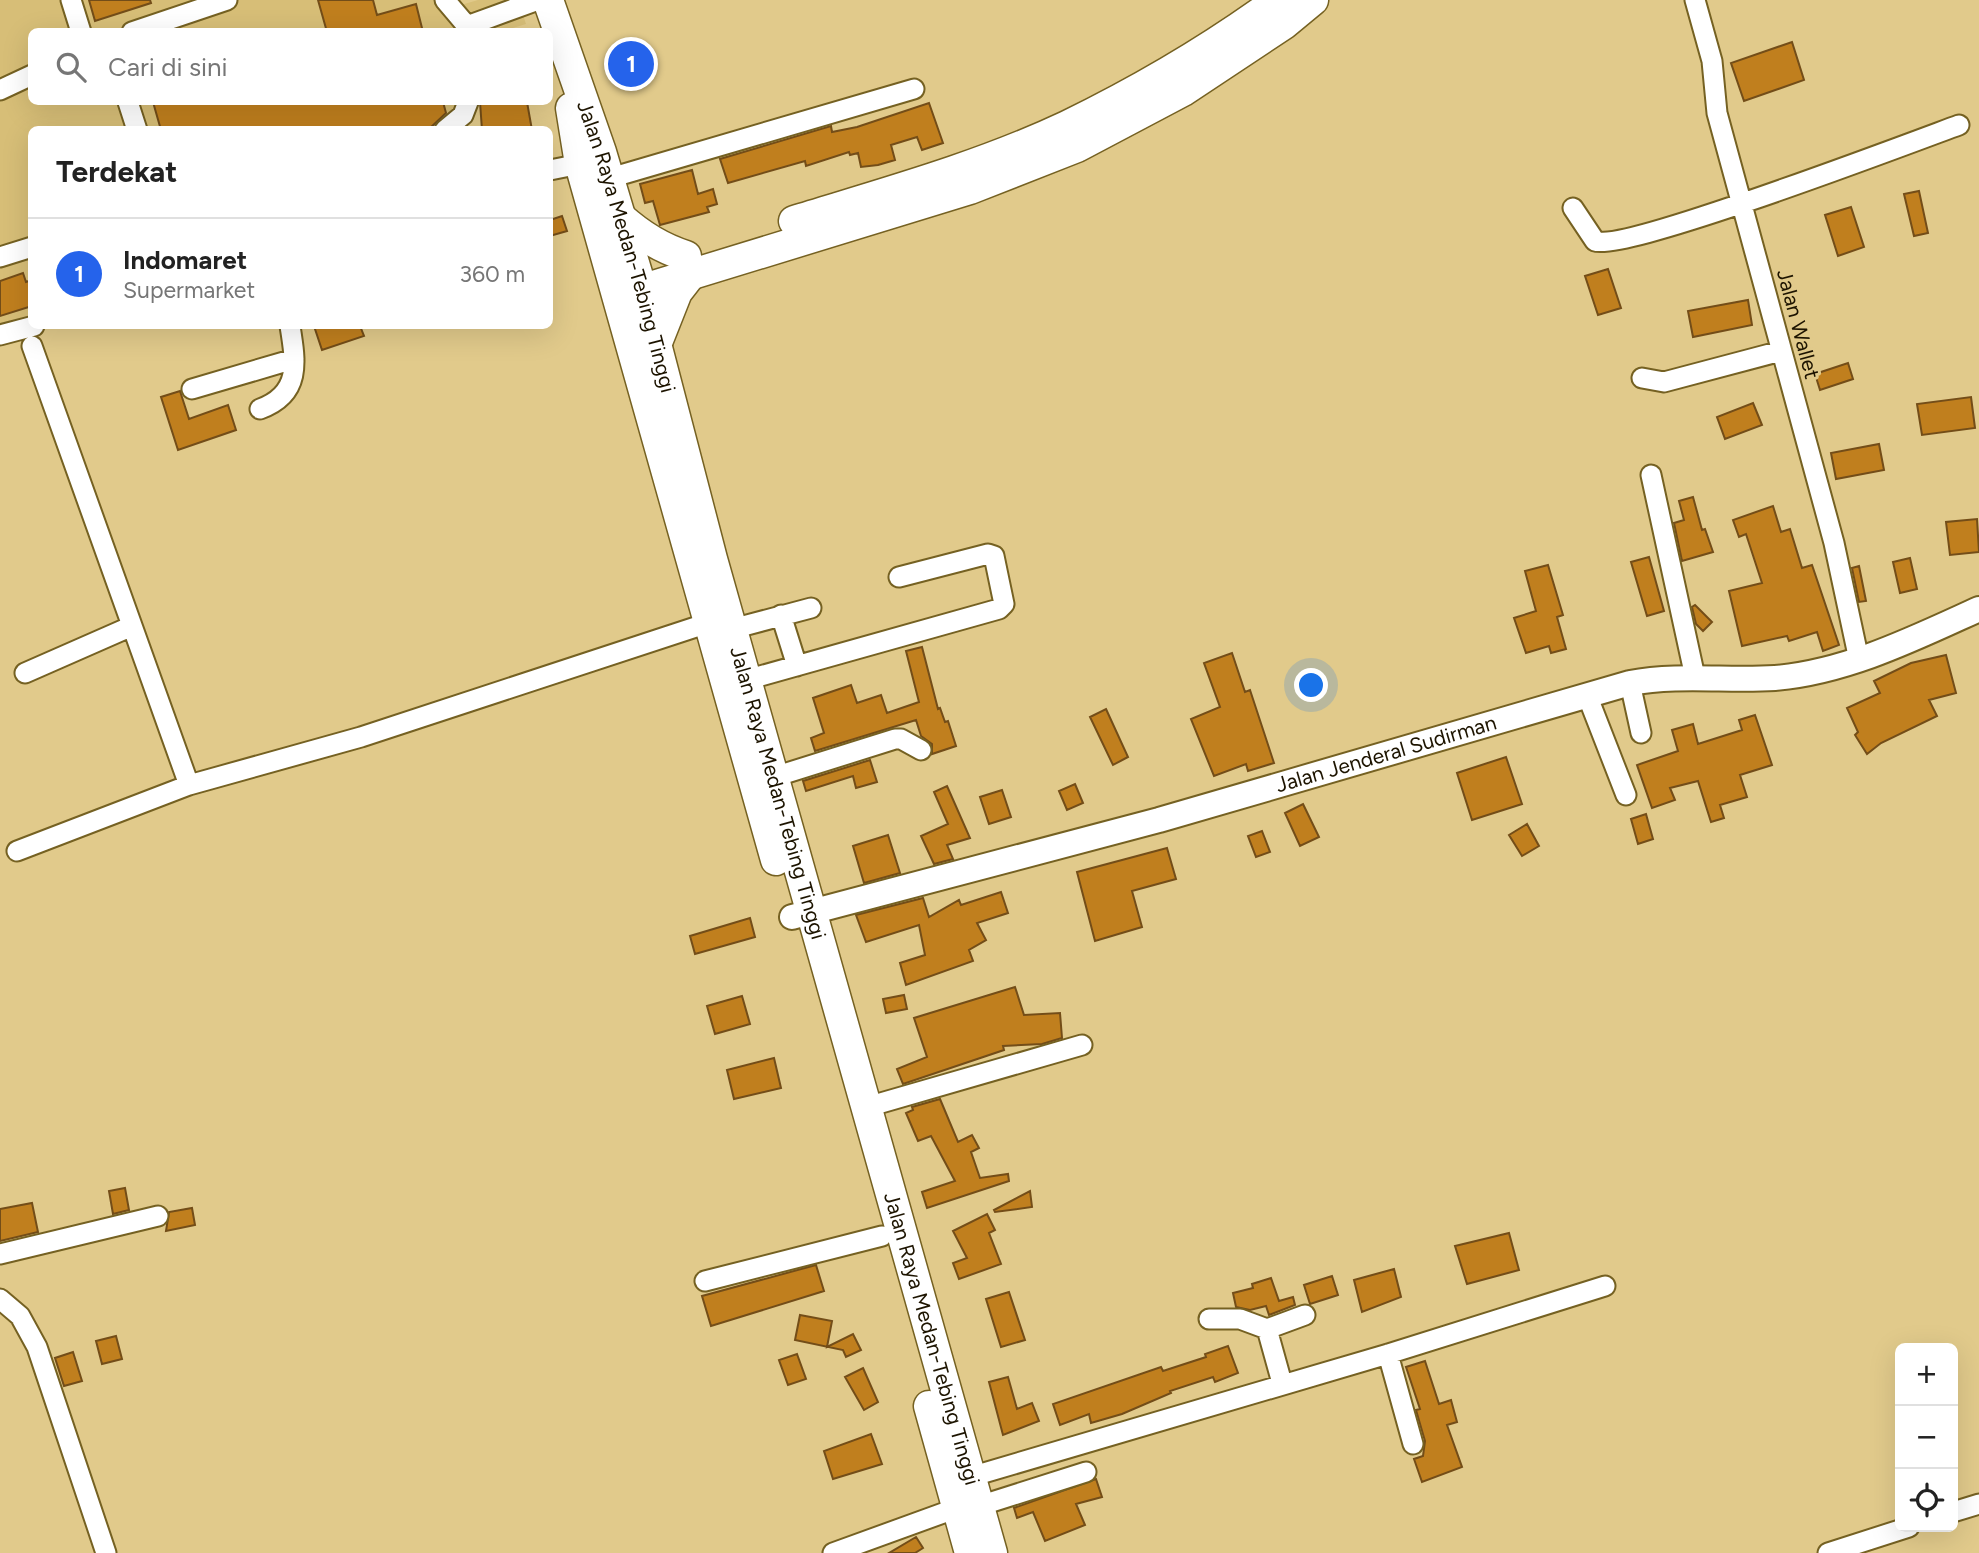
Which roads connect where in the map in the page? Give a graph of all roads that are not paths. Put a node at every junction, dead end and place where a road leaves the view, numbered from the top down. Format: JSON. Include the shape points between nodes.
{"nodes":[{"id":1,"x":71,"y":0,"type":"edge"},
{"id":2,"x":227,"y":0,"type":"edge"},
{"id":3,"x":445,"y":0,"type":"edge"},
{"id":4,"x":538,"y":0,"type":"edge"},
{"id":5,"x":548,"y":0,"type":"edge"},
{"id":6,"x":1278,"y":0,"type":"edge"},
{"id":7,"x":1313,"y":0,"type":"edge"},
{"id":8,"x":1695,"y":0,"type":"edge"},
{"id":9,"x":80,"y":28,"type":"edge"},
{"id":10,"x":144,"y":28,"type":"edge"},
{"id":11,"x":466,"y":28,"type":"edge"},
{"id":12,"x":469,"y":28,"type":"edge"},
{"id":13,"x":559,"y":35,"type":"junction"},
{"id":14,"x":28,"y":77,"type":"edge"},
{"id":15,"x":914,"y":89,"type":"dead end"},
{"id":16,"x":0,"y":90,"type":"edge"},
{"id":17,"x":129,"y":105,"type":"edge"},
{"id":18,"x":467,"y":105,"type":"edge"},
{"id":19,"x":1959,"y":125,"type":"dead end"},
{"id":20,"x":136,"y":126,"type":"edge"},
{"id":21,"x":450,"y":126,"type":"edge"},
{"id":22,"x":580,"y":164,"type":"junction"},
{"id":23,"x":553,"y":169,"type":"edge"},
{"id":24,"x":610,"y":178,"type":"junction"},
{"id":25,"x":1742,"y":203,"type":"junction"},
{"id":26,"x":1573,"y":208,"type":"dead end"},
{"id":27,"x":620,"y":217,"type":"junction"},
{"id":28,"x":28,"y":248,"type":"edge"},
{"id":29,"x":0,"y":257,"type":"edge"},
{"id":30,"x":689,"y":265,"type":"junction"},
{"id":31,"x":627,"y":284,"type":"junction"},
{"id":32,"x":28,"y":328,"type":"edge"},
{"id":33,"x":290,"y":329,"type":"edge"},
{"id":34,"x":0,"y":335,"type":"edge"},
{"id":35,"x":656,"y":345,"type":"junction"},
{"id":36,"x":32,"y":346,"type":"dead end"},
{"id":37,"x":1781,"y":351,"type":"junction"},
{"id":38,"x":294,"y":359,"type":"junction"},
{"id":39,"x":1642,"y":378,"type":"dead end"},
{"id":40,"x":192,"y":389,"type":"dead end"},
{"id":41,"x":260,"y":409,"type":"dead end"},
{"id":42,"x":1651,"y":475,"type":"dead end"},
{"id":43,"x":899,"y":577,"type":"dead end"},
{"id":44,"x":811,"y":608,"type":"dead end"},
{"id":45,"x":1979,"y":609,"type":"edge"},
{"id":46,"x":781,"y":615,"type":"junction"},
{"id":47,"x":132,"y":626,"type":"junction"},
{"id":48,"x":720,"y":626,"type":"junction"},
{"id":49,"x":1859,"y":660,"type":"junction"},
{"id":50,"x":797,"y":666,"type":"junction"},
{"id":51,"x":25,"y":673,"type":"dead end"},
{"id":52,"x":1695,"y":677,"type":"junction"},
{"id":53,"x":746,"y":680,"type":"junction"},
{"id":54,"x":1630,"y":683,"type":"junction"},
{"id":55,"x":1587,"y":695,"type":"junction"},
{"id":56,"x":1641,"y":733,"type":"dead end"},
{"id":57,"x":920,"y":750,"type":"dead end"},
{"id":58,"x":774,"y":776,"type":"junction"},
{"id":59,"x":189,"y":785,"type":"junction"},
{"id":60,"x":1626,"y":795,"type":"dead end"},
{"id":61,"x":17,"y":851,"type":"dead end"},
{"id":62,"x":802,"y":915,"type":"junction"},
{"id":63,"x":1082,"y":1045,"type":"dead end"},
{"id":64,"x":867,"y":1107,"type":"junction"},
{"id":65,"x":158,"y":1216,"type":"dead end"},
{"id":66,"x":882,"y":1236,"type":"junction"},
{"id":67,"x":0,"y":1254,"type":"edge"},
{"id":68,"x":904,"y":1279,"type":"junction"},
{"id":69,"x":705,"y":1281,"type":"dead end"},
{"id":70,"x":1605,"y":1286,"type":"dead end"},
{"id":71,"x":0,"y":1299,"type":"edge"},
{"id":72,"x":1305,"y":1315,"type":"dead end"},
{"id":73,"x":1209,"y":1319,"type":"dead end"},
{"id":74,"x":1267,"y":1329,"type":"junction"},
{"id":75,"x":1388,"y":1354,"type":"junction"},
{"id":76,"x":1282,"y":1383,"type":"junction"},
{"id":77,"x":1413,"y":1444,"type":"dead end"},
{"id":78,"x":1086,"y":1472,"type":"dead end"},
{"id":79,"x":970,"y":1477,"type":"junction"},
{"id":80,"x":1979,"y":1504,"type":"edge"},
{"id":81,"x":968,"y":1507,"type":"junction"},
{"id":82,"x":1958,"y":1510,"type":"edge"},
{"id":83,"x":1895,"y":1531,"type":"edge"},
{"id":84,"x":106,"y":1553,"type":"edge"},
{"id":85,"x":833,"y":1553,"type":"edge"},
{"id":86,"x":970,"y":1553,"type":"edge"},
{"id":87,"x":992,"y":1553,"type":"edge"},
{"id":88,"x":1828,"y":1553,"type":"edge"}],
"edges":[{"from":1,"to":9,"type":"street"},
{"from":2,"to":10,"type":"street"},
{"from":3,"to":11,"type":"street"},
{"from":4,"to":12,"type":"street"},
{"from":5,"to":13,"type":"highway","name":"Jalan Raya Medan-Tebing Tinggi"},
{"from":6,"to":30,"type":"highway","via":[[1175,70],[1065,127]]},
{"from":7,"to":30,"type":"highway","via":[[1183,91],[1077,147],[970,189]]},
{"from":8,"to":25,"type":"street","name":"Jalan Wallet","via":[[1712,61],[1717,113]]},
{"from":13,"to":22,"type":"highway","name":"Jalan Raya Medan-Tebing Tinggi"},
{"from":13,"to":24,"type":"highway","name":"Jalan Raya Medan-Tebing Tinggi"},
{"from":14,"to":16,"type":"street"},
{"from":15,"to":24,"type":"street"},
{"from":17,"to":20,"type":"street"},
{"from":18,"to":21,"type":"street"},
{"from":19,"to":25,"type":"street"},
{"from":22,"to":23,"type":"street"},
{"from":22,"to":31,"type":"highway","name":"Jalan Raya Medan-Tebing Tinggi"},
{"from":24,"to":27,"type":"highway","name":"Jalan Raya Medan-Tebing Tinggi"},
{"from":25,"to":26,"type":"street","via":[[1608,243],[1595,241]]},
{"from":25,"to":37,"type":"street","name":"Jalan Wallet"},
{"from":27,"to":30,"type":"highway"},
{"from":27,"to":31,"type":"highway","name":"Jalan Raya Medan-Tebing Tinggi"},
{"from":28,"to":29,"type":"street"},
{"from":30,"to":31,"type":"highway"},
{"from":30,"to":35,"type":"highway"},
{"from":31,"to":35,"type":"highway","name":"Jalan Raya Medan-Tebing Tinggi"},
{"from":31,"to":48,"type":"highway","name":"Jalan Raya Medan-Tebing Tinggi"},
{"from":32,"to":34,"type":"street"},
{"from":33,"to":38,"type":"street"},
{"from":35,"to":48,"type":"highway","name":"Jalan Raya Medan-Tebing Tinggi"},
{"from":36,"to":47,"type":"street"},
{"from":37,"to":39,"type":"street","via":[[1664,383]]},
{"from":37,"to":49,"type":"street","name":"Jalan Wallet","via":[[1834,544]]},
{"from":38,"to":40,"type":"street"},
{"from":38,"to":41,"type":"street","via":[[283,399]]},
{"from":42,"to":52,"type":"street"},
{"from":43,"to":50,"type":"street","via":[[988,554],[994,556],[1004,604]]},
{"from":44,"to":46,"type":"street"},
{"from":45,"to":49,"type":"main road","name":"Jalan Jenderal Sudirman"},
{"from":46,"to":48,"type":"street"},
{"from":46,"to":50,"type":"street"},
{"from":47,"to":51,"type":"street"},
{"from":47,"to":59,"type":"street"},
{"from":48,"to":53,"type":"highway","name":"Jalan Raya Medan-Tebing Tinggi"},
{"from":48,"to":59,"type":"street"},
{"from":48,"to":62,"type":"highway","name":"Jalan Raya Medan-Tebing Tinggi"},
{"from":49,"to":52,"type":"main road","name":"Jalan Jenderal Sudirman","via":[[1777,677]]},
{"from":50,"to":53,"type":"street"},
{"from":52,"to":54,"type":"main road","name":"Jalan Jenderal Sudirman"},
{"from":53,"to":58,"type":"highway","name":"Jalan Raya Medan-Tebing Tinggi"},
{"from":54,"to":55,"type":"main road","name":"Jalan Jenderal Sudirman"},
{"from":54,"to":56,"type":"street"},
{"from":55,"to":60,"type":"street"},
{"from":55,"to":62,"type":"main road","name":"Jalan Jenderal Sudirman","via":[[1159,820]]},
{"from":57,"to":58,"type":"street","via":[[895,739]]},
{"from":58,"to":62,"type":"highway","name":"Jalan Raya Medan-Tebing Tinggi"},
{"from":59,"to":61,"type":"street"},
{"from":62,"to":64,"type":"highway","name":"Jalan Raya Medan-Tebing Tinggi"},
{"from":62,"to":66,"type":"highway","name":"Jalan Raya Medan-Tebing Tinggi"},
{"from":63,"to":64,"type":"street"},
{"from":64,"to":68,"type":"highway","name":"Jalan Raya Medan-Tebing Tinggi"},
{"from":65,"to":67,"type":"street"},
{"from":66,"to":68,"type":"highway","name":"Jalan Raya Medan-Tebing Tinggi"},
{"from":66,"to":69,"type":"street"},
{"from":68,"to":79,"type":"highway","name":"Jalan Raya Medan-Tebing Tinggi"},
{"from":68,"to":81,"type":"highway","name":"Jalan Raya Medan-Tebing Tinggi"},
{"from":70,"to":75,"type":"street"},
{"from":71,"to":84,"type":"street","via":[[20,1316],[37,1347]]},
{"from":72,"to":74,"type":"street"},
{"from":73,"to":74,"type":"street","via":[[1240,1320]]},
{"from":74,"to":76,"type":"street"},
{"from":75,"to":76,"type":"street"},
{"from":75,"to":77,"type":"street"},
{"from":76,"to":79,"type":"street"},
{"from":78,"to":81,"type":"street"},
{"from":79,"to":81,"type":"highway","name":"Jalan Raya Medan-Tebing Tinggi"},
{"from":80,"to":82,"type":"street"},
{"from":81,"to":85,"type":"street"},
{"from":81,"to":86,"type":"highway","name":"Jalan Raya Medan-Tebing Tinggi"},
{"from":81,"to":87,"type":"highway","name":"Jalan Raya Medan-Tebing Tinggi"},
{"from":83,"to":88,"type":"street"}]}
